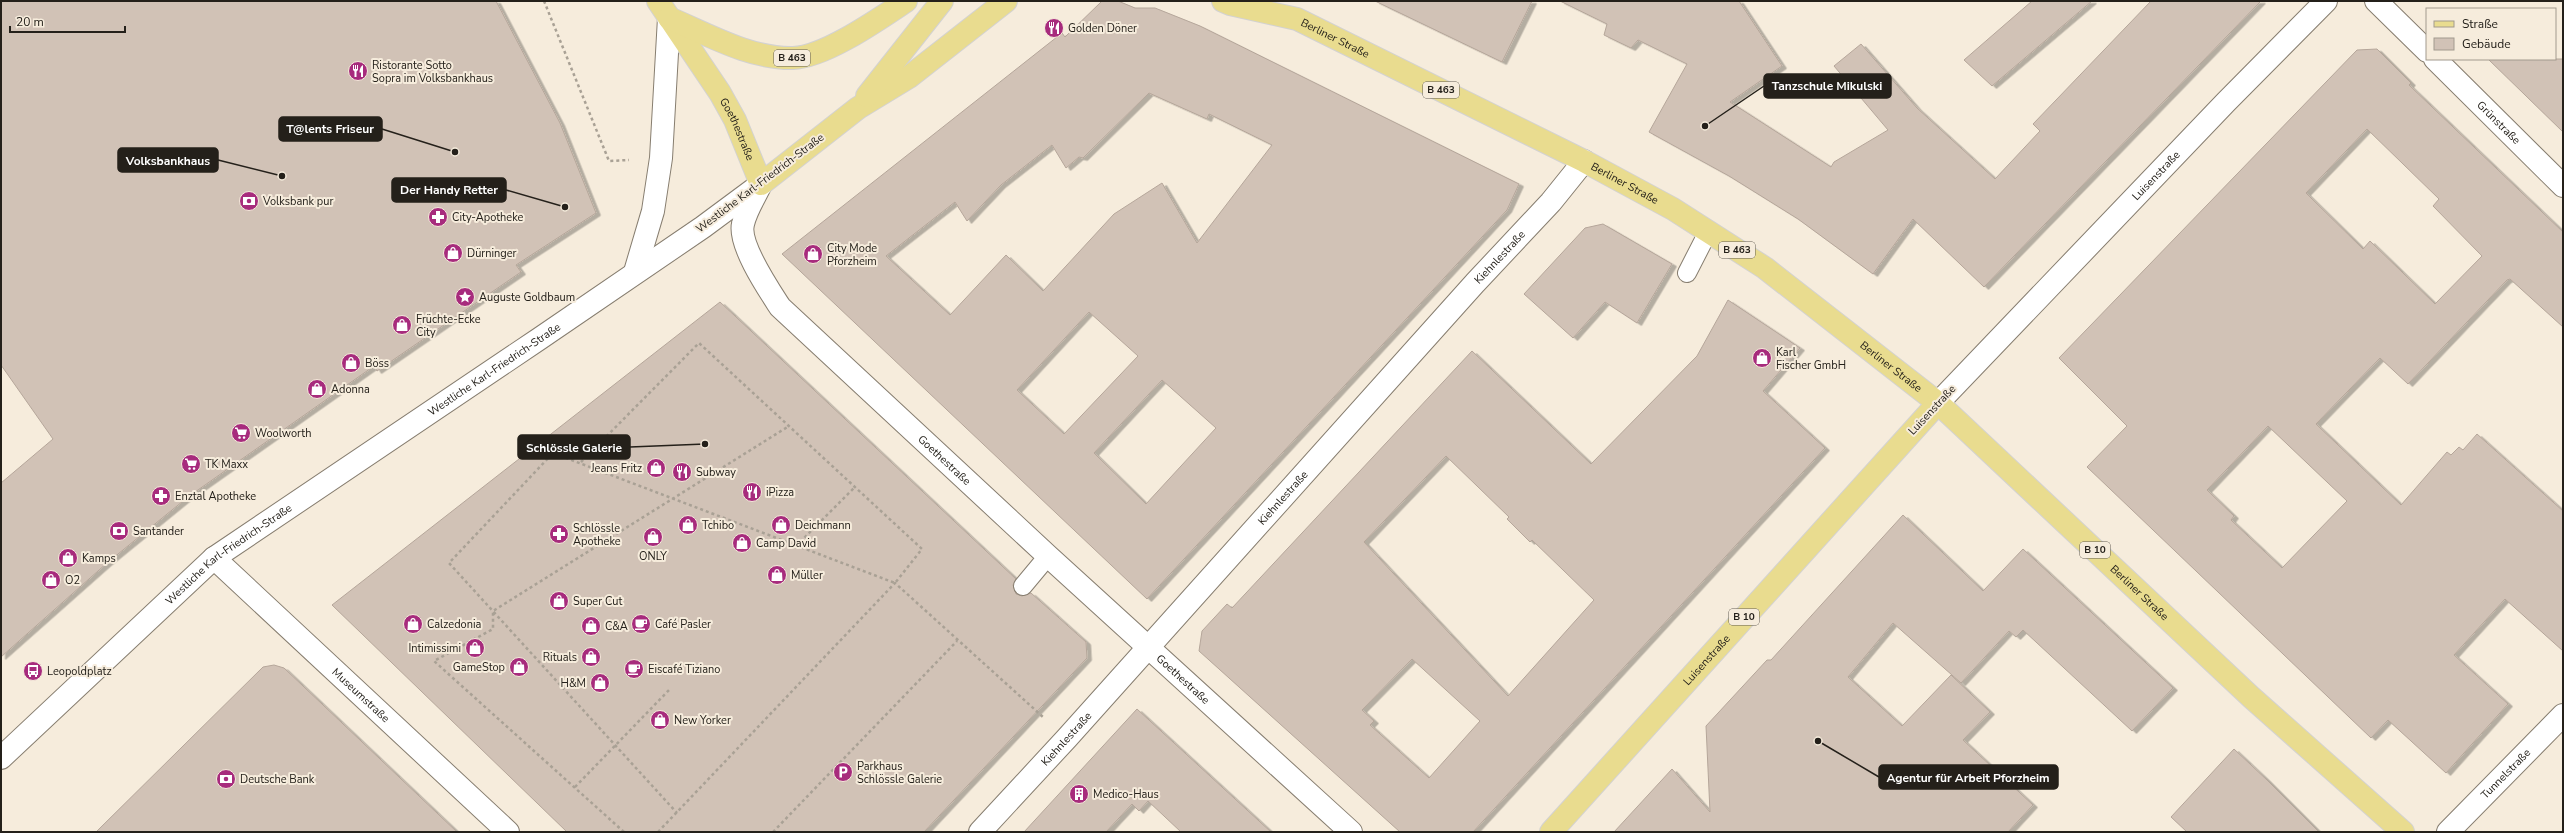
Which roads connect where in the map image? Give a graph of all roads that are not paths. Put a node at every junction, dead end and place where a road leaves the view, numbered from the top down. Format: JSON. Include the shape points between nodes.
{"nodes":[{"id":1,"x":906,"y":1,"type":"edge"},
{"id":2,"x":942,"y":1,"type":"edge"},
{"id":3,"x":1006,"y":1,"type":"edge"},
{"id":4,"x":1224,"y":1,"type":"edge"},
{"id":5,"x":1283,"y":1,"type":"edge"},
{"id":6,"x":2326,"y":1,"type":"edge"},
{"id":7,"x":2376,"y":1,"type":"edge"},
{"id":8,"x":664,"y":9,"type":"edge"},
{"id":9,"x":1297,"y":19,"type":"junction"},
{"id":10,"x":2426,"y":50,"type":"edge"},
{"id":11,"x":2436,"y":60,"type":"edge"},
{"id":12,"x":858,"y":108,"type":"junction"},
{"id":13,"x":1584,"y":161,"type":"junction"},
{"id":14,"x":761,"y":184,"type":"junction"},
{"id":15,"x":2563,"y":186,"type":"edge"},
{"id":16,"x":1708,"y":232,"type":"junction"},
{"id":17,"x":635,"y":272,"type":"junction"},
{"id":18,"x":1687,"y":273,"type":"dead end"},
{"id":19,"x":1938,"y":403,"type":"junction"},
{"id":20,"x":1048,"y":556,"type":"junction"},
{"id":21,"x":214,"y":558,"type":"junction"},
{"id":22,"x":1023,"y":586,"type":"dead end"},
{"id":23,"x":1149,"y":647,"type":"junction"},
{"id":24,"x":2563,"y":715,"type":"edge"},
{"id":25,"x":1,"y":758,"type":"edge"},
{"id":26,"x":508,"y":832,"type":"edge"},
{"id":27,"x":980,"y":832,"type":"edge"},
{"id":28,"x":1350,"y":832,"type":"edge"},
{"id":29,"x":1551,"y":832,"type":"edge"},
{"id":30,"x":2403,"y":832,"type":"edge"},
{"id":31,"x":2448,"y":832,"type":"edge"}],
"edges":[{"from":1,"to":8,"type":"main road","number":"B 463","via":[[866,27],[819,52],[794,58],[768,56],[744,49]]},
{"from":2,"to":12,"type":"main road"},
{"from":3,"to":12,"type":"main road","name":"Westliche Karl-Friedrich-Straße","via":[[909,77]]},
{"from":4,"to":9,"type":"main road","name":"Berliner Straße","number":"B 463"},
{"from":5,"to":9,"type":"main road","name":"Berliner Straße","number":"B 463"},
{"from":6,"to":19,"type":"street","name":"Luisenstraße"},
{"from":7,"to":10,"type":"street"},
{"from":8,"to":14,"type":"main road","name":"Goethestraße","via":[[724,100],[735,120]]},
{"from":8,"to":17,"type":"street","via":[[661,158],[653,211]]},
{"from":9,"to":13,"type":"main road","name":"Berliner Straße","number":"B 463"},
{"from":11,"to":15,"type":"street","name":"Grünstraße"},
{"from":12,"to":14,"type":"main road","name":"Westliche Karl-Friedrich-Straße"},
{"from":13,"to":16,"type":"main road","name":"Berliner Straße","number":"B 463"},
{"from":13,"to":23,"type":"street","name":"Kiehnlestraße","via":[[1551,202],[1475,283]]},
{"from":14,"to":17,"type":"street","name":"Westliche Karl-Friedrich-Straße","via":[[703,227]]},
{"from":14,"to":20,"type":"street","name":"Goethestraße","via":[[742,225],[748,252],[758,274],[780,307]]},
{"from":16,"to":18,"type":"lane"},
{"from":16,"to":19,"type":"main road","name":"Berliner Straße","number":"B 463","via":[[1765,268]]},
{"from":17,"to":21,"type":"street","name":"Westliche Karl-Friedrich-Straße"},
{"from":19,"to":29,"type":"main road","name":"Luisenstraße","number":"B 10"},
{"from":19,"to":30,"type":"main road","name":"Berliner Straße","number":"B 10","via":[[2251,697]]},
{"from":20,"to":22,"type":"lane"},
{"from":20,"to":23,"type":"street","name":"Goethestraße"},
{"from":21,"to":25,"type":"street","name":"Westliche Karl-Friedrich-Straße"},
{"from":21,"to":26,"type":"street","name":"Museumstraße"},
{"from":23,"to":27,"type":"street","name":"Kiehnlestraße"},
{"from":23,"to":28,"type":"street","name":"Goethestraße"},
{"from":24,"to":31,"type":"street","name":"Tunnelstraße"}]}
